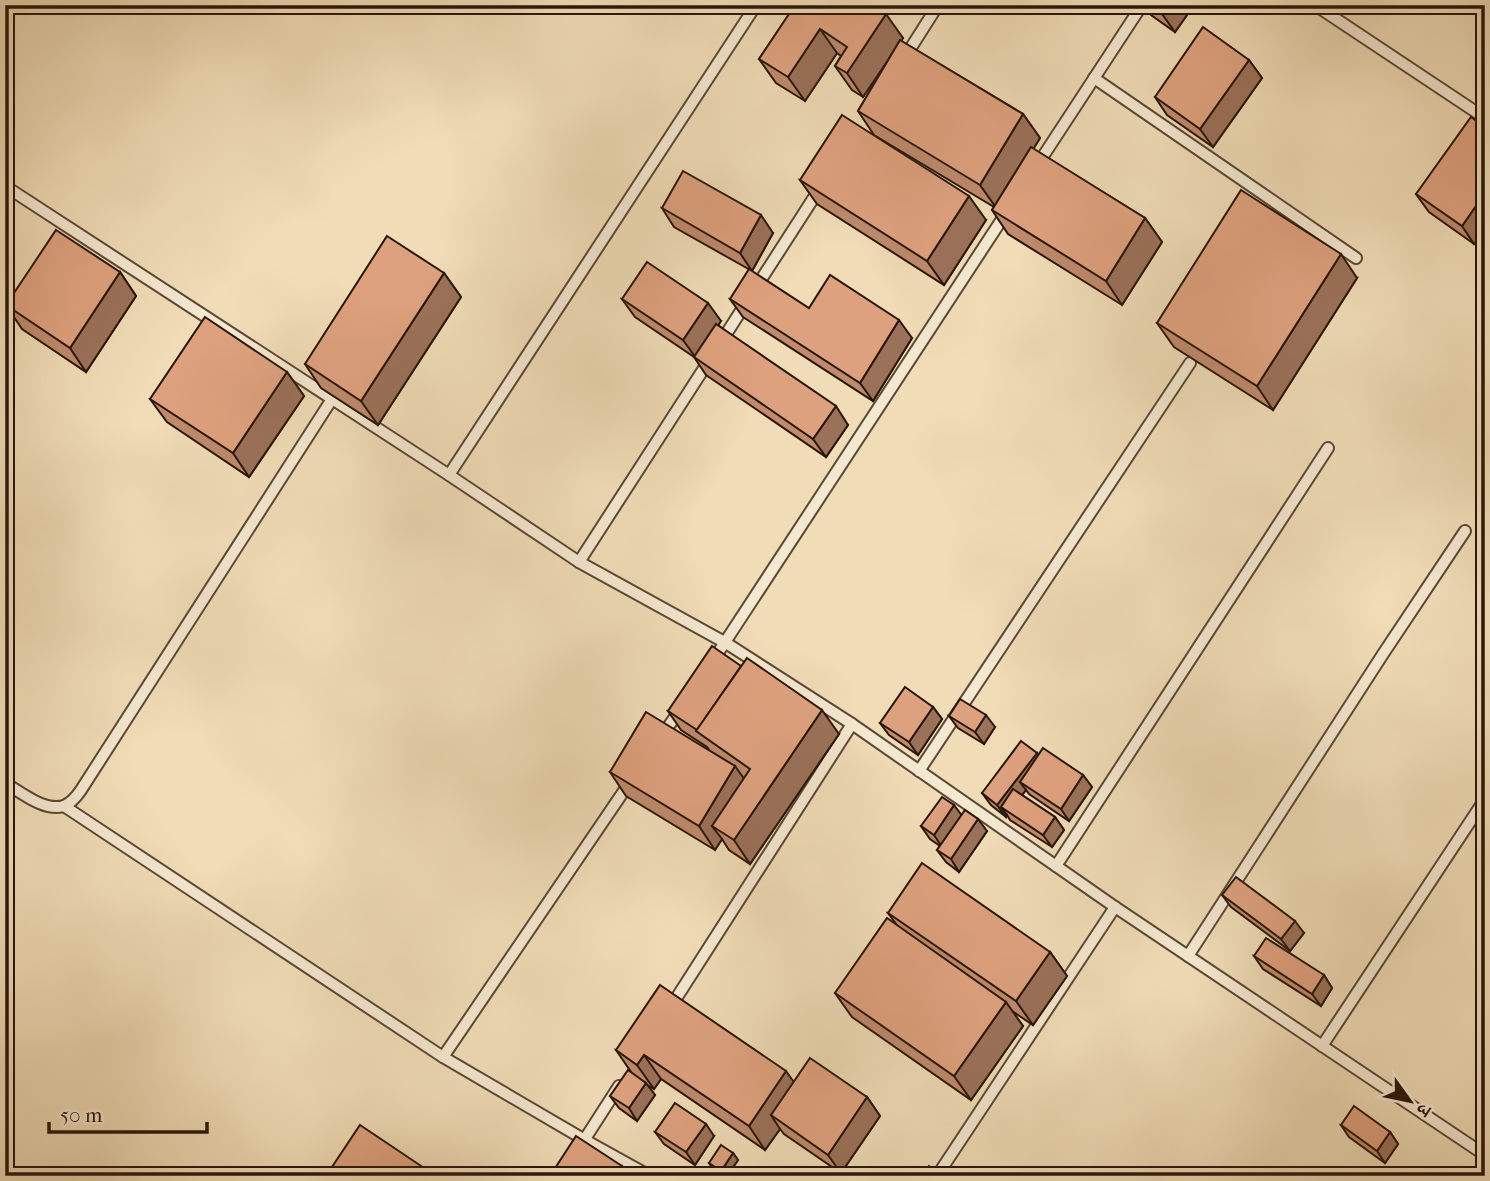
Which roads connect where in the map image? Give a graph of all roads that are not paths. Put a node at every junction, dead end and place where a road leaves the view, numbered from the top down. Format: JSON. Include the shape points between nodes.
{"nodes":[{"id":1,"x":756,"y":5,"type":"edge"},
{"id":2,"x":938,"y":5,"type":"edge"},
{"id":3,"x":1142,"y":5,"type":"edge"},
{"id":4,"x":1315,"y":5,"type":"edge"},
{"id":5,"x":901,"y":63,"type":"edge"},
{"id":6,"x":1094,"y":78,"type":"junction"},
{"id":7,"x":1485,"y":118,"type":"edge"},
{"id":8,"x":826,"y":179,"type":"edge"},
{"id":9,"x":1026,"y":181,"type":"edge"},
{"id":10,"x":5,"y":186,"type":"edge"},
{"id":11,"x":1011,"y":204,"type":"edge"},
{"id":12,"x":63,"y":224,"type":"junction"},
{"id":13,"x":55,"y":235,"type":"edge"},
{"id":14,"x":1356,"y":258,"type":"dead end"},
{"id":15,"x":20,"y":292,"type":"edge"},
{"id":16,"x":5,"y":314,"type":"edge"},
{"id":17,"x":1190,"y":362,"type":"edge"},
{"id":18,"x":332,"y":399,"type":"junction"},
{"id":19,"x":1328,"y":448,"type":"dead end"},
{"id":20,"x":449,"y":475,"type":"junction"},
{"id":21,"x":1465,"y":531,"type":"dead end"},
{"id":22,"x":579,"y":562,"type":"junction"},
{"id":23,"x":726,"y":643,"type":"junction"},
{"id":24,"x":702,"y":677,"type":"edge"},
{"id":25,"x":686,"y":700,"type":"edge"},
{"id":26,"x":852,"y":724,"type":"junction"},
{"id":27,"x":655,"y":746,"type":"edge"},
{"id":28,"x":639,"y":769,"type":"edge"},
{"id":29,"x":919,"y":771,"type":"junction"},
{"id":30,"x":5,"y":783,"type":"edge"},
{"id":31,"x":1485,"y":799,"type":"edge"},
{"id":32,"x":64,"y":806,"type":"junction"},
{"id":33,"x":1056,"y":866,"type":"junction"},
{"id":34,"x":1115,"y":907,"type":"junction"},
{"id":35,"x":1188,"y":956,"type":"junction"},
{"id":36,"x":666,"y":1013,"type":"edge"},
{"id":37,"x":1322,"y":1046,"type":"junction"},
{"id":38,"x":443,"y":1057,"type":"junction"},
{"id":39,"x":622,"y":1082,"type":"edge"},
{"id":40,"x":584,"y":1140,"type":"junction"},
{"id":41,"x":1485,"y":1155,"type":"edge"},
{"id":42,"x":561,"y":1176,"type":"edge"},
{"id":43,"x":650,"y":1176,"type":"edge"},
{"id":44,"x":937,"y":1176,"type":"edge"}],
"edges":[{"from":1,"to":20,"type":"lane"},
{"from":2,"to":5,"type":"lane"},
{"from":3,"to":6,"type":"lane"},
{"from":4,"to":7,"type":"lane"},
{"from":6,"to":9,"type":"lane"},
{"from":6,"to":14,"type":"lane"},
{"from":8,"to":22,"type":"lane"},
{"from":10,"to":12,"type":"lane"},
{"from":11,"to":23,"type":"lane"},
{"from":12,"to":13,"type":"lane"},
{"from":12,"to":18,"type":"lane"},
{"from":15,"to":16,"type":"lane"},
{"from":17,"to":29,"type":"lane"},
{"from":18,"to":20,"type":"lane"},
{"from":18,"to":32,"type":"lane","via":[[81,790]]},
{"from":19,"to":33,"type":"lane"},
{"from":20,"to":22,"type":"lane"},
{"from":21,"to":35,"type":"lane"},
{"from":22,"to":23,"type":"lane"},
{"from":23,"to":24,"type":"lane"},
{"from":23,"to":26,"type":"lane"},
{"from":25,"to":27,"type":"lane"},
{"from":26,"to":29,"type":"lane"},
{"from":26,"to":36,"type":"lane"},
{"from":28,"to":38,"type":"lane"},
{"from":29,"to":33,"type":"lane"},
{"from":30,"to":32,"type":"lane","via":[[39,803]]},
{"from":31,"to":37,"type":"lane"},
{"from":32,"to":38,"type":"lane"},
{"from":33,"to":34,"type":"lane"},
{"from":34,"to":35,"type":"lane"},
{"from":34,"to":44,"type":"lane"},
{"from":35,"to":37,"type":"lane"},
{"from":37,"to":41,"type":"lane"},
{"from":38,"to":40,"type":"lane"},
{"from":39,"to":40,"type":"lane"},
{"from":40,"to":42,"type":"lane"},
{"from":40,"to":43,"type":"lane"}]}
